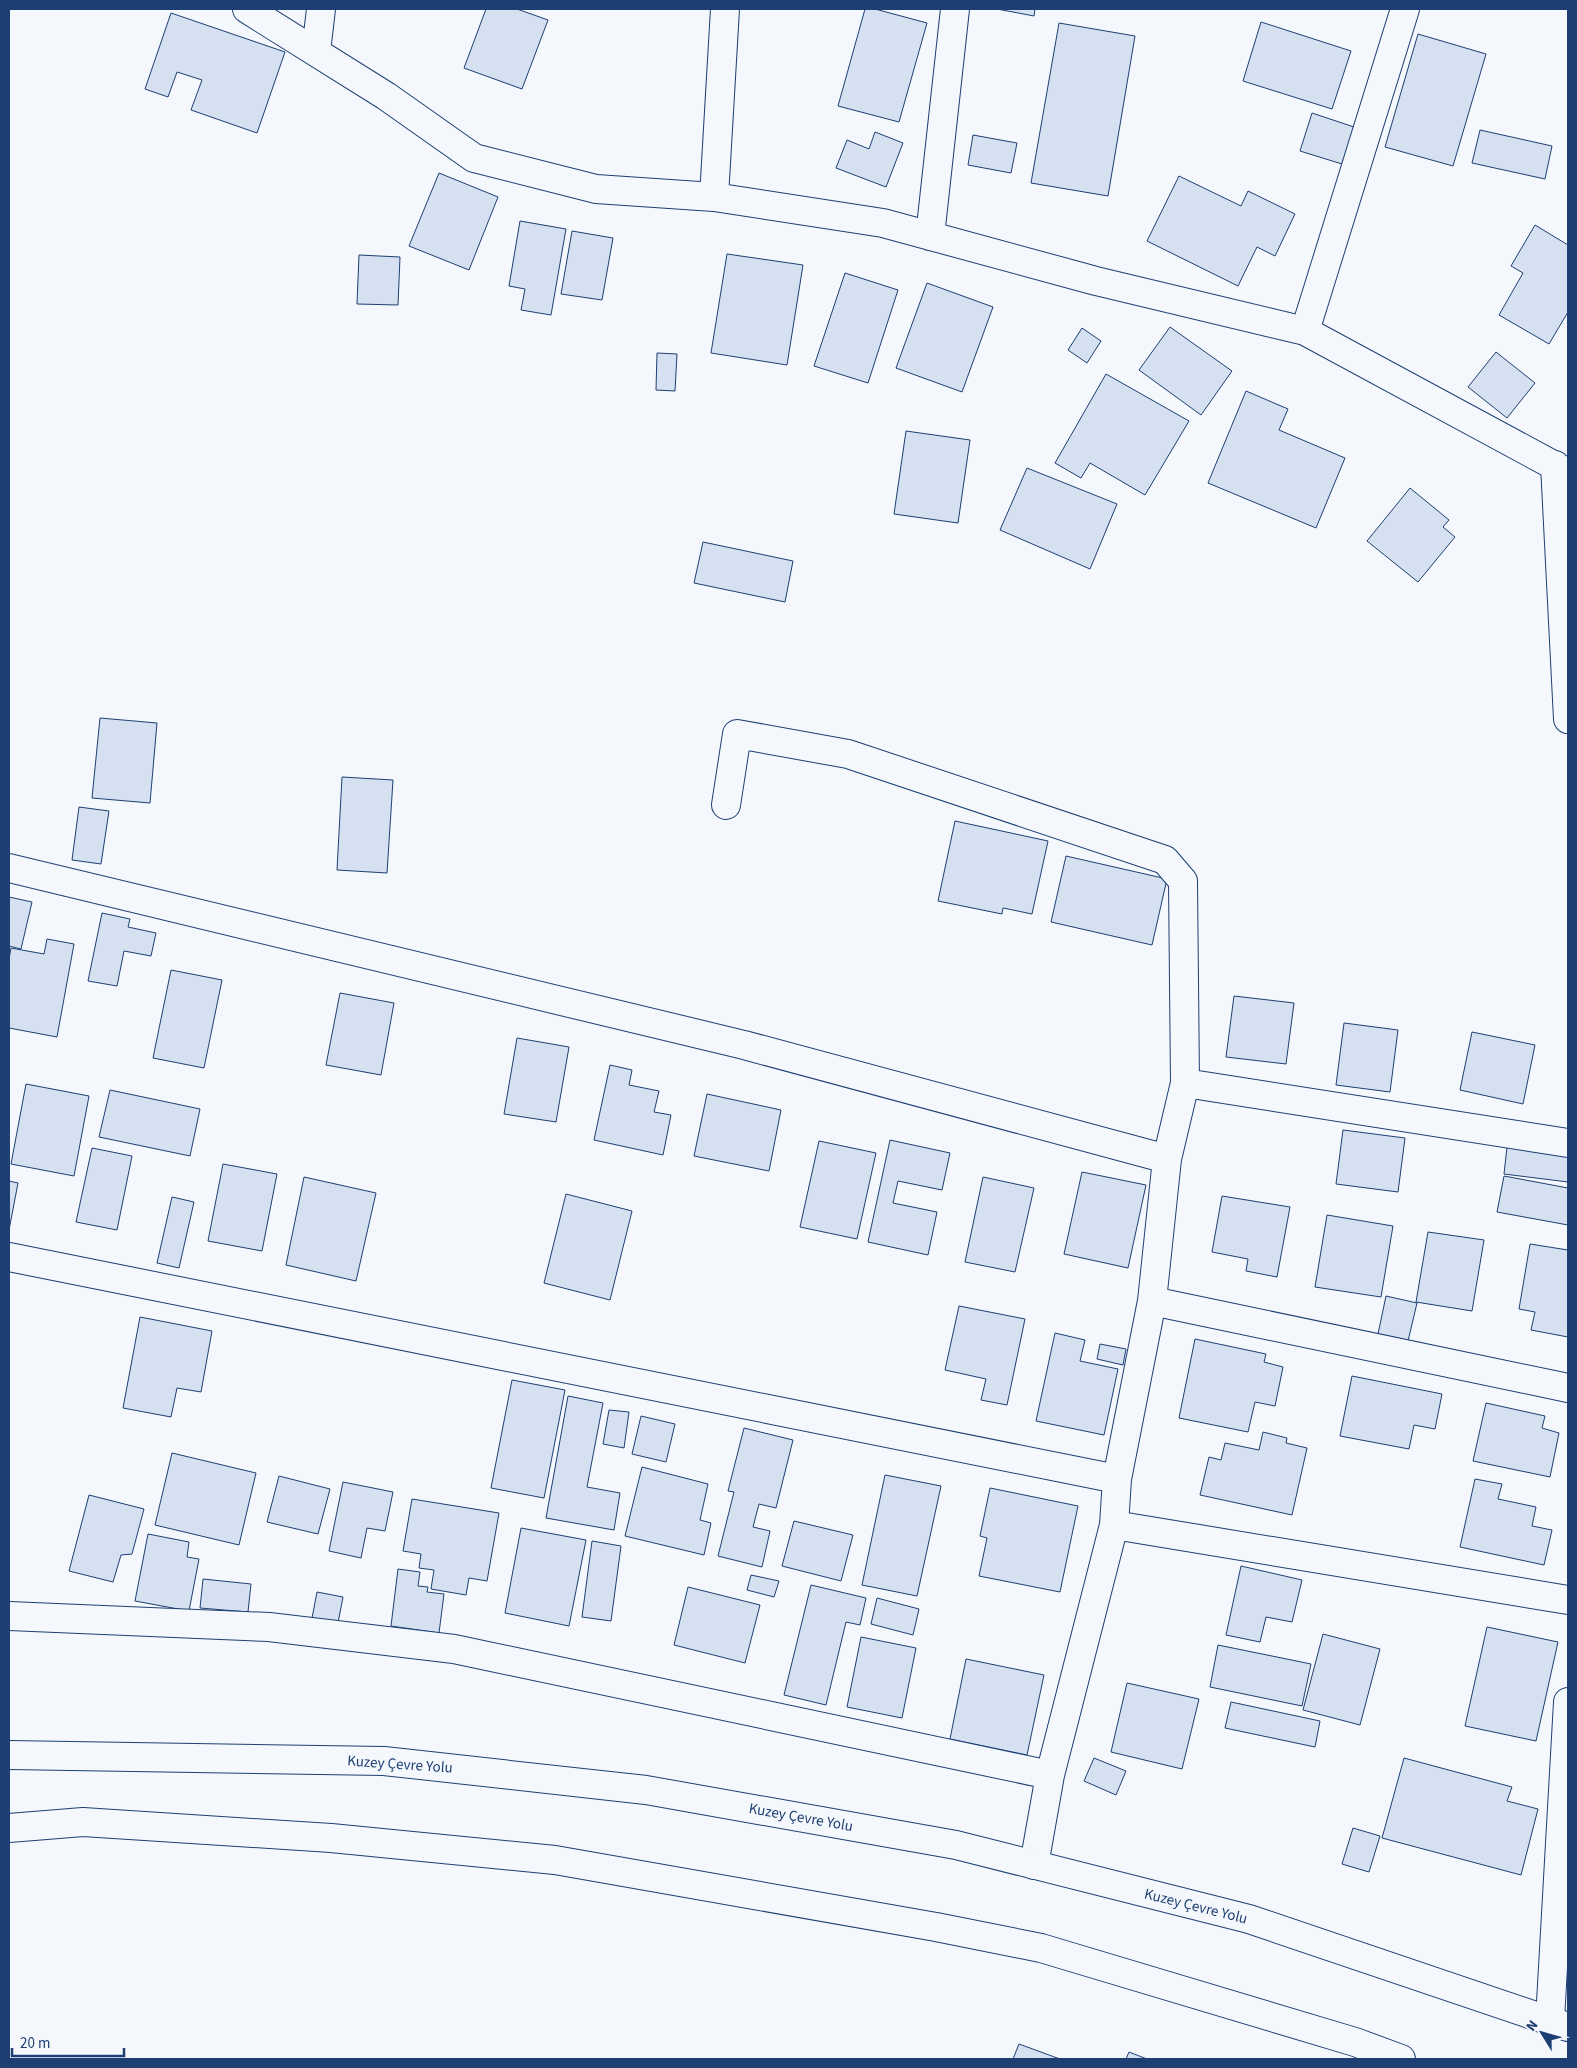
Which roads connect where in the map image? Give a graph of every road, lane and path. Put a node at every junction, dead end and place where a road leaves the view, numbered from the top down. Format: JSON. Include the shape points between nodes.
{"nodes":[{"id":1,"x":247,"y":9,"type":"edge"},
{"id":2,"x":321,"y":9,"type":"edge"},
{"id":3,"x":725,"y":9,"type":"edge"},
{"id":4,"x":955,"y":9,"type":"edge"},
{"id":5,"x":1405,"y":9,"type":"edge"},
{"id":6,"x":316,"y":52,"type":"junction"},
{"id":7,"x":714,"y":197,"type":"junction"},
{"id":8,"x":930,"y":236,"type":"junction"},
{"id":9,"x":1305,"y":332,"type":"junction"},
{"id":10,"x":1562,"y":469,"type":"edge"},
{"id":11,"x":1568,"y":719,"type":"edge"},
{"id":12,"x":726,"y":805,"type":"dead end"},
{"id":13,"x":9,"y":868,"type":"edge"},
{"id":14,"x":1185,"y":1083,"type":"junction"},
{"id":15,"x":1568,"y":1143,"type":"edge"},
{"id":16,"x":1167,"y":1159,"type":"junction"},
{"id":17,"x":9,"y":1257,"type":"edge"},
{"id":18,"x":1152,"y":1301,"type":"junction"},
{"id":19,"x":1568,"y":1388,"type":"edge"},
{"id":20,"x":1117,"y":1479,"type":"junction"},
{"id":21,"x":1114,"y":1525,"type":"junction"},
{"id":22,"x":1568,"y":1600,"type":"edge"},
{"id":23,"x":9,"y":1616,"type":"edge"},
{"id":24,"x":1568,"y":1702,"type":"edge"},
{"id":25,"x":9,"y":1755,"type":"edge"},
{"id":26,"x":1050,"y":1774,"type":"junction"},
{"id":27,"x":9,"y":1828,"type":"edge"},
{"id":28,"x":1034,"y":1865,"type":"junction"},
{"id":29,"x":1559,"y":2023,"type":"edge"},
{"id":30,"x":1401,"y":2059,"type":"edge"}],
"edges":[{"from":1,"to":6,"type":"main road"},
{"from":2,"to":6,"type":"main road"},
{"from":3,"to":7,"type":"main road"},
{"from":4,"to":8,"type":"main road"},
{"from":5,"to":9,"type":"main road"},
{"from":6,"to":7,"type":"main road","via":[[474,158],[596,189]]},
{"from":7,"to":8,"type":"main road","via":[[884,224]]},
{"from":8,"to":9,"type":"main road"},
{"from":9,"to":10,"type":"main road"},
{"from":10,"to":11,"type":"main road"},
{"from":12,"to":14,"type":"main road","via":[[737,734],[848,754],[1165,860],[1183,881]]},
{"from":13,"to":16,"type":"main road","via":[[744,1046]]},
{"from":14,"to":15,"type":"main road"},
{"from":14,"to":16,"type":"main road"},
{"from":16,"to":18,"type":"main road"},
{"from":17,"to":20,"type":"main road"},
{"from":18,"to":19,"type":"main road"},
{"from":18,"to":20,"type":"main road"},
{"from":20,"to":21,"type":"main road"},
{"from":21,"to":22,"type":"main road"},
{"from":21,"to":26,"type":"main road"},
{"from":23,"to":26,"type":"main road","via":[[269,1627],[454,1649]]},
{"from":24,"to":29,"type":"main road"},
{"from":25,"to":28,"type":"main road","name":"Kuzey Çevre Yolu","via":[[384,1760],[646,1790],[956,1845]]},
{"from":26,"to":28,"type":"main road"},
{"from":27,"to":30,"type":"main road","via":[[84,1822],[331,1838],[555,1860],[1041,1948],[1355,2042]]},
{"from":28,"to":29,"type":"main road","name":"Kuzey Çevre Yolu","via":[[1249,1919]]}]}
